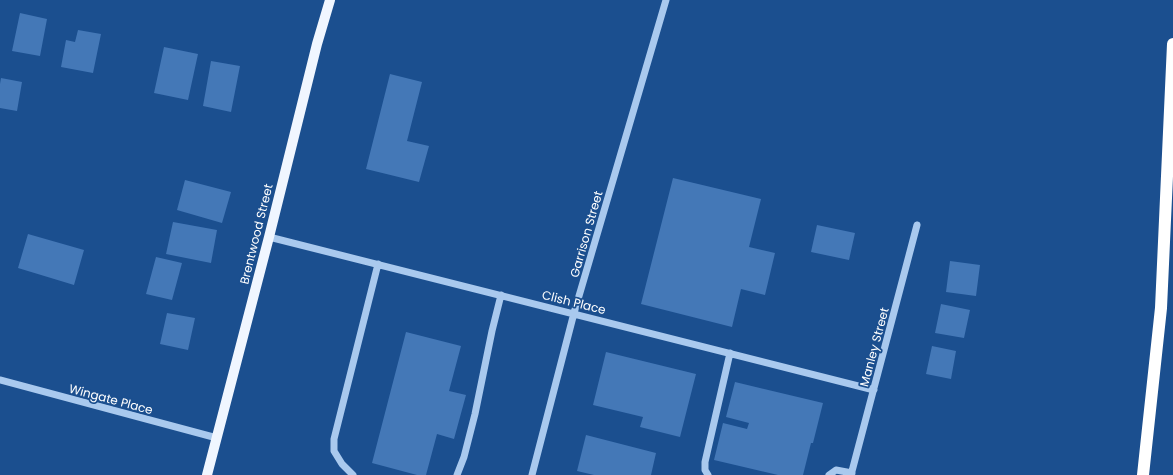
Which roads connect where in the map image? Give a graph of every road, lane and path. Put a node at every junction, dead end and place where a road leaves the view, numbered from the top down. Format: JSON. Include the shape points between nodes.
{"nodes":[{"id":1,"x":330,"y":0,"type":"edge"},
{"id":2,"x":666,"y":0,"type":"edge"},
{"id":3,"x":1173,"y":44,"type":"edge"},
{"id":4,"x":917,"y":225,"type":"dead end"},
{"id":5,"x":269,"y":237,"type":"junction"},
{"id":6,"x":378,"y":264,"type":"junction"},
{"id":7,"x":501,"y":295,"type":"junction"},
{"id":8,"x":574,"y":313,"type":"junction"},
{"id":9,"x":730,"y":353,"type":"junction"},
{"id":10,"x":0,"y":380,"type":"edge"},
{"id":11,"x":874,"y":390,"type":"junction"},
{"id":12,"x":217,"y":438,"type":"junction"},
{"id":13,"x":851,"y":474,"type":"edge"},
{"id":14,"x":207,"y":475,"type":"edge"},
{"id":15,"x":353,"y":475,"type":"edge"},
{"id":16,"x":457,"y":475,"type":"edge"},
{"id":17,"x":532,"y":475,"type":"edge"},
{"id":18,"x":708,"y":475,"type":"edge"},
{"id":19,"x":828,"y":475,"type":"edge"},
{"id":20,"x":1143,"y":475,"type":"edge"}],
"edges":[{"from":1,"to":5,"type":"main road","name":"Brentwood Street"},
{"from":2,"to":8,"type":"street","name":"Garrison Street"},
{"from":3,"to":20,"type":"highway","via":[[1161,308]]},
{"from":4,"to":11,"type":"street","name":"Manley Street"},
{"from":5,"to":6,"type":"street","name":"Clish Place"},
{"from":5,"to":12,"type":"main road","name":"Brentwood Street"},
{"from":6,"to":7,"type":"street","name":"Clish Place"},
{"from":6,"to":15,"type":"street","via":[[334,439],[334,451]]},
{"from":7,"to":8,"type":"street","name":"Clish Place"},
{"from":7,"to":16,"type":"street","via":[[475,414]]},
{"from":8,"to":9,"type":"street","name":"Clish Place"},
{"from":8,"to":17,"type":"street","name":"Garrison Street"},
{"from":9,"to":11,"type":"street","name":"Clish Place"},
{"from":9,"to":18,"type":"street","via":[[706,462],[705,470]]},
{"from":10,"to":12,"type":"street","name":"Wingate Place"},
{"from":11,"to":13,"type":"street","name":"Manley Street"},
{"from":12,"to":14,"type":"main road","name":"Brentwood Street"},
{"from":13,"to":19,"type":"street","via":[[836,470]]}]}
